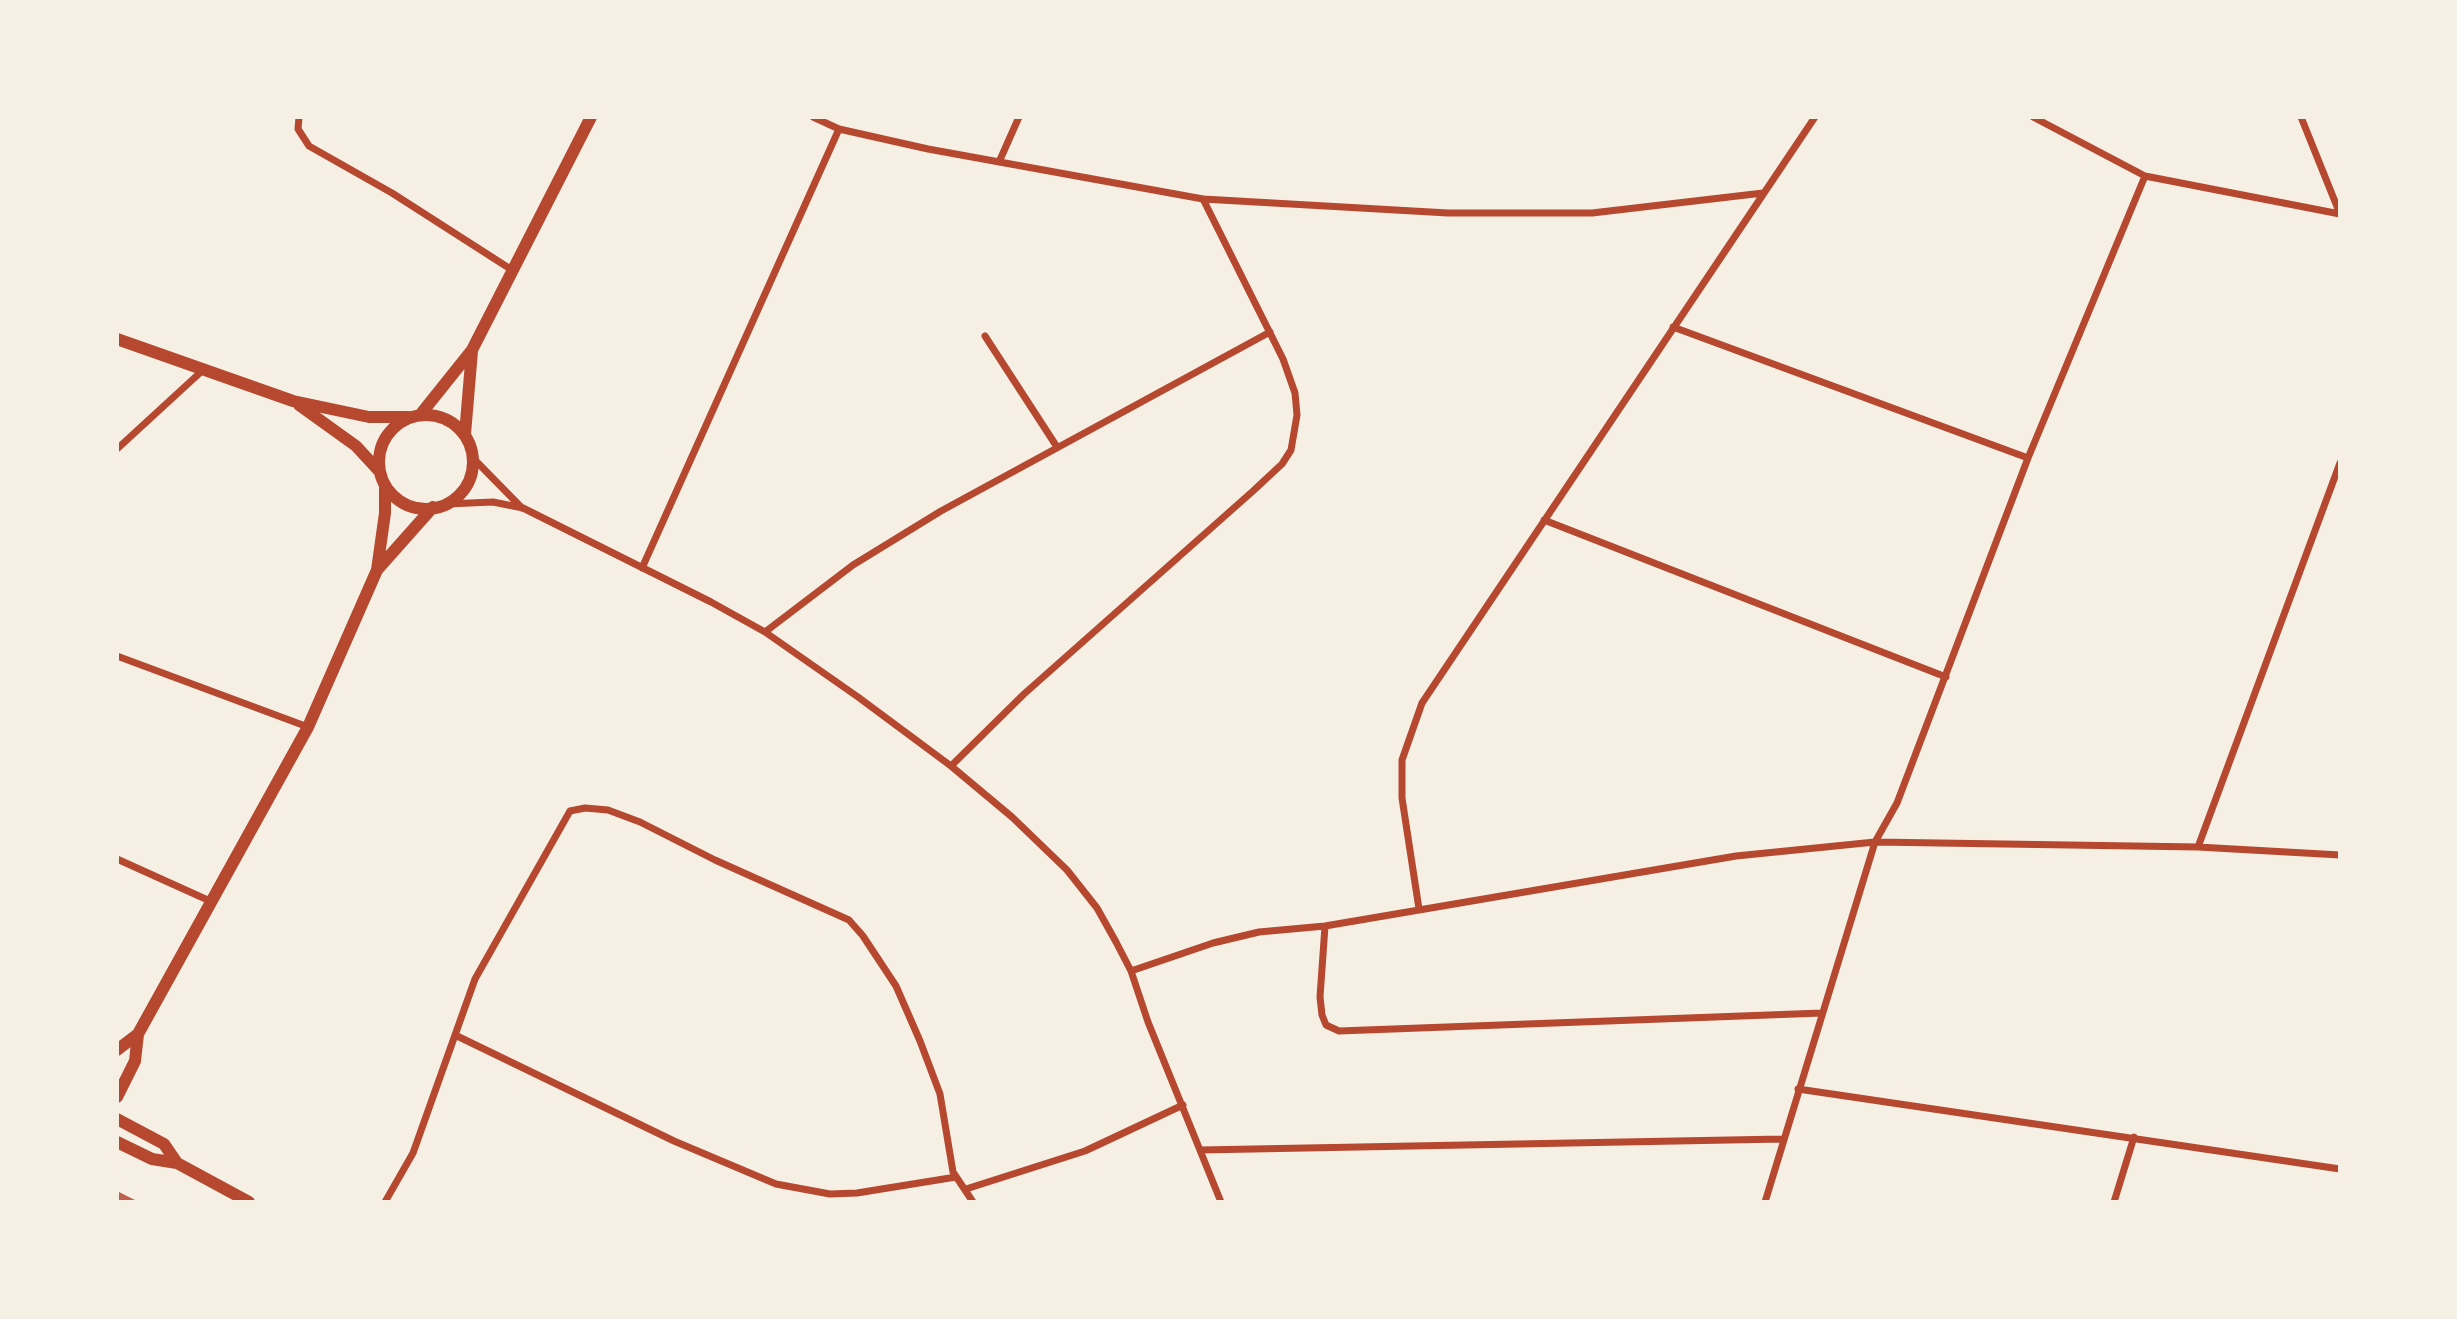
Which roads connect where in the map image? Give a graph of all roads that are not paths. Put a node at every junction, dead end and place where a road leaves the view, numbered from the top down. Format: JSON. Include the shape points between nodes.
{"nodes":[{"id":1,"x":299,"y":117,"type":"edge"},
{"id":2,"x":591,"y":117,"type":"edge"},
{"id":3,"x":813,"y":117,"type":"edge"},
{"id":4,"x":1019,"y":117,"type":"edge"},
{"id":5,"x":1815,"y":117,"type":"edge"},
{"id":6,"x":2033,"y":117,"type":"edge"},
{"id":7,"x":2301,"y":117,"type":"edge"},
{"id":8,"x":839,"y":129,"type":"junction"},
{"id":9,"x":999,"y":162,"type":"junction"},
{"id":10,"x":2145,"y":176,"type":"junction"},
{"id":11,"x":1763,"y":193,"type":"junction"},
{"id":12,"x":1203,"y":199,"type":"junction"},
{"id":13,"x":2340,"y":214,"type":"edge"},
{"id":14,"x":512,"y":270,"type":"junction"},
{"id":15,"x":1673,"y":327,"type":"junction"},
{"id":16,"x":1270,"y":332,"type":"junction"},
{"id":17,"x":985,"y":336,"type":"dead end"},
{"id":18,"x":117,"y":339,"type":"edge"},
{"id":19,"x":472,"y":350,"type":"junction"},
{"id":20,"x":203,"y":370,"type":"junction"},
{"id":21,"x":293,"y":401,"type":"junction"},
{"id":22,"x":414,"y":416,"type":"junction"},
{"id":23,"x":465,"y":434,"type":"junction"},
{"id":24,"x":1057,"y":447,"type":"junction"},
{"id":25,"x":117,"y":449,"type":"edge"},
{"id":26,"x":2028,"y":458,"type":"junction"},
{"id":27,"x":474,"y":459,"type":"junction"},
{"id":28,"x":2340,"y":463,"type":"edge"},
{"id":29,"x":380,"y":472,"type":"junction"},
{"id":30,"x":385,"y":485,"type":"junction"},
{"id":31,"x":447,"y":504,"type":"junction"},
{"id":32,"x":433,"y":507,"type":"junction"},
{"id":33,"x":523,"y":508,"type":"junction"},
{"id":34,"x":1544,"y":520,"type":"junction"},
{"id":35,"x":642,"y":568,"type":"junction"},
{"id":36,"x":377,"y":570,"type":"junction"},
{"id":37,"x":765,"y":632,"type":"junction"},
{"id":38,"x":117,"y":656,"type":"edge"},
{"id":39,"x":1946,"y":677,"type":"junction"},
{"id":40,"x":308,"y":727,"type":"junction"},
{"id":41,"x":951,"y":766,"type":"junction"},
{"id":42,"x":1875,"y":842,"type":"junction"},
{"id":43,"x":2198,"y":847,"type":"junction"},
{"id":44,"x":2340,"y":855,"type":"edge"},
{"id":45,"x":117,"y":859,"type":"edge"},
{"id":46,"x":210,"y":901,"type":"junction"},
{"id":47,"x":1419,"y":909,"type":"junction"},
{"id":48,"x":1325,"y":926,"type":"junction"},
{"id":49,"x":1131,"y":971,"type":"junction"},
{"id":50,"x":1822,"y":1013,"type":"junction"},
{"id":51,"x":138,"y":1034,"type":"junction"},
{"id":52,"x":455,"y":1035,"type":"junction"},
{"id":53,"x":117,"y":1050,"type":"edge"},
{"id":54,"x":1798,"y":1089,"type":"junction"},
{"id":55,"x":117,"y":1097,"type":"edge"},
{"id":56,"x":1183,"y":1105,"type":"junction"},
{"id":57,"x":117,"y":1119,"type":"edge"},
{"id":58,"x":2134,"y":1137,"type":"junction"},
{"id":59,"x":1782,"y":1139,"type":"junction"},
{"id":60,"x":117,"y":1142,"type":"edge"},
{"id":61,"x":1200,"y":1150,"type":"junction"},
{"id":62,"x":177,"y":1163,"type":"junction"},
{"id":63,"x":2340,"y":1169,"type":"edge"},
{"id":64,"x":956,"y":1177,"type":"junction"},
{"id":65,"x":966,"y":1189,"type":"junction"},
{"id":66,"x":249,"y":1202,"type":"edge"},
{"id":67,"x":385,"y":1202,"type":"edge"},
{"id":68,"x":973,"y":1202,"type":"edge"},
{"id":69,"x":1222,"y":1202,"type":"edge"},
{"id":70,"x":1765,"y":1202,"type":"edge"},
{"id":71,"x":2114,"y":1202,"type":"edge"}],
"edges":[{"from":1,"to":14,"type":"street","via":[[298,129],[309,146]]},
{"from":2,"to":14,"type":"street"},
{"from":3,"to":8,"type":"street"},
{"from":4,"to":9,"type":"street"},
{"from":5,"to":11,"type":"street"},
{"from":6,"to":10,"type":"street"},
{"from":7,"to":13,"type":"street"},
{"from":8,"to":9,"type":"street"},
{"from":8,"to":35,"type":"street"},
{"from":9,"to":12,"type":"street"},
{"from":10,"to":13,"type":"street"},
{"from":10,"to":26,"type":"street"},
{"from":11,"to":12,"type":"street","via":[[1592,213],[1448,213]]},
{"from":11,"to":15,"type":"street"},
{"from":12,"to":16,"type":"street"},
{"from":14,"to":19,"type":"street"},
{"from":15,"to":26,"type":"street"},
{"from":15,"to":34,"type":"street"},
{"from":16,"to":24,"type":"street"},
{"from":16,"to":41,"type":"street","via":[[1295,393],[1297,415],[1296,434],[1282,464],[1024,694]]},
{"from":17,"to":24,"type":"street"},
{"from":18,"to":20,"type":"street"},
{"from":19,"to":22,"type":"street"},
{"from":19,"to":23,"type":"street"},
{"from":20,"to":21,"type":"street"},
{"from":20,"to":25,"type":"street"},
{"from":21,"to":22,"type":"street","via":[[369,417]]},
{"from":21,"to":29,"type":"street","via":[[356,446]]},
{"from":22,"to":23,"type":"street","via":[[445,418]]},
{"from":22,"to":29,"type":"street","via":[[387,434],[379,458]]},
{"from":23,"to":27,"type":"street"},
{"from":24,"to":37,"type":"street","via":[[853,565]]},
{"from":26,"to":39,"type":"street"},
{"from":27,"to":31,"type":"street","via":[[467,486]]},
{"from":27,"to":33,"type":"street"},
{"from":28,"to":43,"type":"street"},
{"from":29,"to":30,"type":"street"},
{"from":30,"to":32,"type":"street","via":[[406,505]]},
{"from":30,"to":36,"type":"street"},
{"from":31,"to":32,"type":"street"},
{"from":31,"to":33,"type":"street","via":[[493,502]]},
{"from":32,"to":36,"type":"street"},
{"from":33,"to":35,"type":"street"},
{"from":34,"to":39,"type":"street"},
{"from":34,"to":47,"type":"street","via":[[1422,703],[1411,728],[1402,760],[1402,798]]},
{"from":35,"to":37,"type":"street"},
{"from":36,"to":40,"type":"street"},
{"from":37,"to":41,"type":"street"},
{"from":38,"to":40,"type":"street"},
{"from":39,"to":42,"type":"street","via":[[1897,803]]},
{"from":40,"to":46,"type":"street"},
{"from":41,"to":49,"type":"street","via":[[1067,870],[1097,908]]},
{"from":42,"to":43,"type":"street"},
{"from":42,"to":47,"type":"street","via":[[1736,856]]},
{"from":42,"to":50,"type":"street"},
{"from":43,"to":44,"type":"street"},
{"from":45,"to":46,"type":"street"},
{"from":46,"to":51,"type":"street"},
{"from":47,"to":48,"type":"street"},
{"from":48,"to":49,"type":"street","via":[[1259,932]]},
{"from":48,"to":50,"type":"street","via":[[1322,1015],[1326,1025],[1339,1031]]},
{"from":49,"to":56,"type":"street"},
{"from":50,"to":54,"type":"street"},
{"from":51,"to":53,"type":"street"},
{"from":51,"to":55,"type":"street","via":[[135,1061]]},
{"from":52,"to":64,"type":"street","via":[[674,1141],[776,1184],[830,1194],[857,1193]]},
{"from":52,"to":64,"type":"street","via":[[475,979],[570,811],[608,810],[849,920],[896,986],[920,1041],[940,1094]]},
{"from":52,"to":67,"type":"street","via":[[413,1153]]},
{"from":54,"to":58,"type":"street"},
{"from":54,"to":59,"type":"street"},
{"from":56,"to":61,"type":"street"},
{"from":56,"to":65,"type":"street","via":[[1085,1151]]},
{"from":57,"to":62,"type":"street","via":[[164,1144]]},
{"from":58,"to":63,"type":"street"},
{"from":58,"to":71,"type":"street"},
{"from":59,"to":61,"type":"street"},
{"from":59,"to":70,"type":"street"},
{"from":60,"to":62,"type":"street","via":[[152,1159]]},
{"from":61,"to":69,"type":"street"},
{"from":62,"to":66,"type":"street"},
{"from":64,"to":65,"type":"street"},
{"from":65,"to":68,"type":"street"}]}
